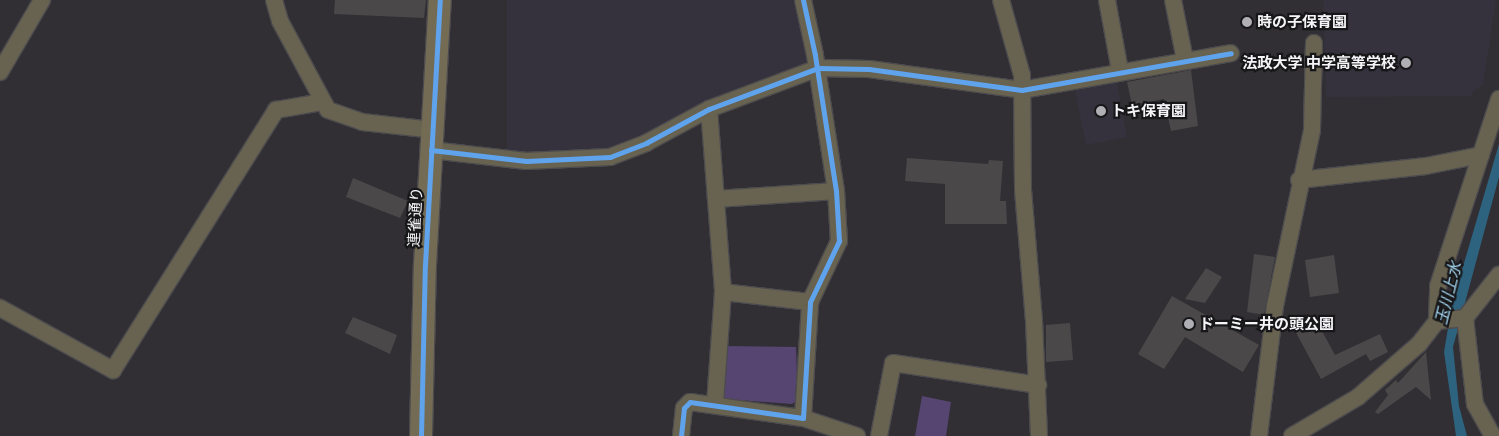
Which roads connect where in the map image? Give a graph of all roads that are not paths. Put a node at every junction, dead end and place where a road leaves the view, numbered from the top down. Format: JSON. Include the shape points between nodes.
{"nodes":[{"id":1,"x":42,"y":0,"type":"edge"},
{"id":2,"x":274,"y":0,"type":"edge"},
{"id":3,"x":440,"y":0,"type":"edge"},
{"id":4,"x":803,"y":0,"type":"edge"},
{"id":5,"x":1001,"y":0,"type":"edge"},
{"id":6,"x":1107,"y":0,"type":"edge"},
{"id":7,"x":1174,"y":0,"type":"edge"},
{"id":8,"x":1314,"y":44,"type":"dead end"},
{"id":9,"x":1231,"y":53,"type":"dead end"},
{"id":10,"x":1185,"y":60,"type":"junction"},
{"id":11,"x":818,"y":68,"type":"junction"},
{"id":12,"x":1120,"y":71,"type":"junction"},
{"id":13,"x":0,"y":72,"type":"edge"},
{"id":14,"x":1022,"y":90,"type":"junction"},
{"id":15,"x":1499,"y":99,"type":"edge"},
{"id":16,"x":322,"y":102,"type":"junction"},
{"id":17,"x":709,"y":109,"type":"junction"},
{"id":18,"x":432,"y":140,"type":"junction"},
{"id":19,"x":1481,"y":155,"type":"junction"},
{"id":20,"x":1300,"y":180,"type":"junction"},
{"id":21,"x":836,"y":191,"type":"junction"},
{"id":22,"x":716,"y":199,"type":"junction"},
{"id":23,"x":1499,"y":275,"type":"edge"},
{"id":24,"x":723,"y":292,"type":"junction"},
{"id":25,"x":810,"y":302,"type":"junction"},
{"id":26,"x":0,"y":308,"type":"edge"},
{"id":27,"x":1463,"y":319,"type":"junction"},
{"id":28,"x":1439,"y":321,"type":"junction"},
{"id":29,"x":1038,"y":385,"type":"junction"},
{"id":30,"x":716,"y":404,"type":"junction"},
{"id":31,"x":803,"y":418,"type":"junction"},
{"id":32,"x":421,"y":436,"type":"edge"},
{"id":33,"x":681,"y":436,"type":"edge"},
{"id":34,"x":857,"y":436,"type":"edge"},
{"id":35,"x":879,"y":436,"type":"edge"},
{"id":36,"x":1039,"y":436,"type":"edge"},
{"id":37,"x":1259,"y":436,"type":"edge"},
{"id":38,"x":1292,"y":436,"type":"edge"},
{"id":39,"x":1493,"y":436,"type":"edge"}],
"edges":[{"from":1,"to":13,"type":"street"},
{"from":2,"to":16,"type":"street"},
{"from":3,"to":18,"type":"main road","name":"連雀通り"},
{"from":4,"to":11,"type":"street"},
{"from":5,"to":14,"type":"street","via":[[1015,42]]},
{"from":6,"to":12,"type":"street"},
{"from":7,"to":10,"type":"street"},
{"from":8,"to":20,"type":"street","via":[[1314,113]]},
{"from":9,"to":10,"type":"street"},
{"from":10,"to":12,"type":"street"},
{"from":11,"to":14,"type":"street","via":[[869,69]]},
{"from":11,"to":17,"type":"street"},
{"from":11,"to":21,"type":"street"},
{"from":12,"to":14,"type":"street"},
{"from":14,"to":29,"type":"street","via":[[1024,215]]},
{"from":15,"to":19,"type":"street"},
{"from":16,"to":18,"type":"street","via":[[328,110],[350,120]]},
{"from":16,"to":26,"type":"street","via":[[276,110],[113,370]]},
{"from":17,"to":18,"type":"street","via":[[646,143],[610,157],[526,161]]},
{"from":17,"to":22,"type":"street"},
{"from":18,"to":32,"type":"main road","name":"連雀通り"},
{"from":19,"to":20,"type":"street","via":[[1426,166]]},
{"from":19,"to":28,"type":"street","via":[[1438,286]]},
{"from":20,"to":37,"type":"street","via":[[1275,306]]},
{"from":21,"to":22,"type":"street"},
{"from":21,"to":25,"type":"street","via":[[839,241]]},
{"from":22,"to":24,"type":"street"},
{"from":23,"to":27,"type":"street"},
{"from":24,"to":25,"type":"street"},
{"from":24,"to":30,"type":"street"},
{"from":25,"to":31,"type":"street"},
{"from":27,"to":28,"type":"street"},
{"from":27,"to":39,"type":"street","via":[[1476,404]]},
{"from":28,"to":38,"type":"street","via":[[1419,344],[1358,397]]},
{"from":29,"to":35,"type":"street","via":[[893,363]]},
{"from":29,"to":36,"type":"street"},
{"from":30,"to":31,"type":"street"},
{"from":30,"to":33,"type":"street","via":[[690,402],[684,408]]},
{"from":31,"to":34,"type":"street"}]}
